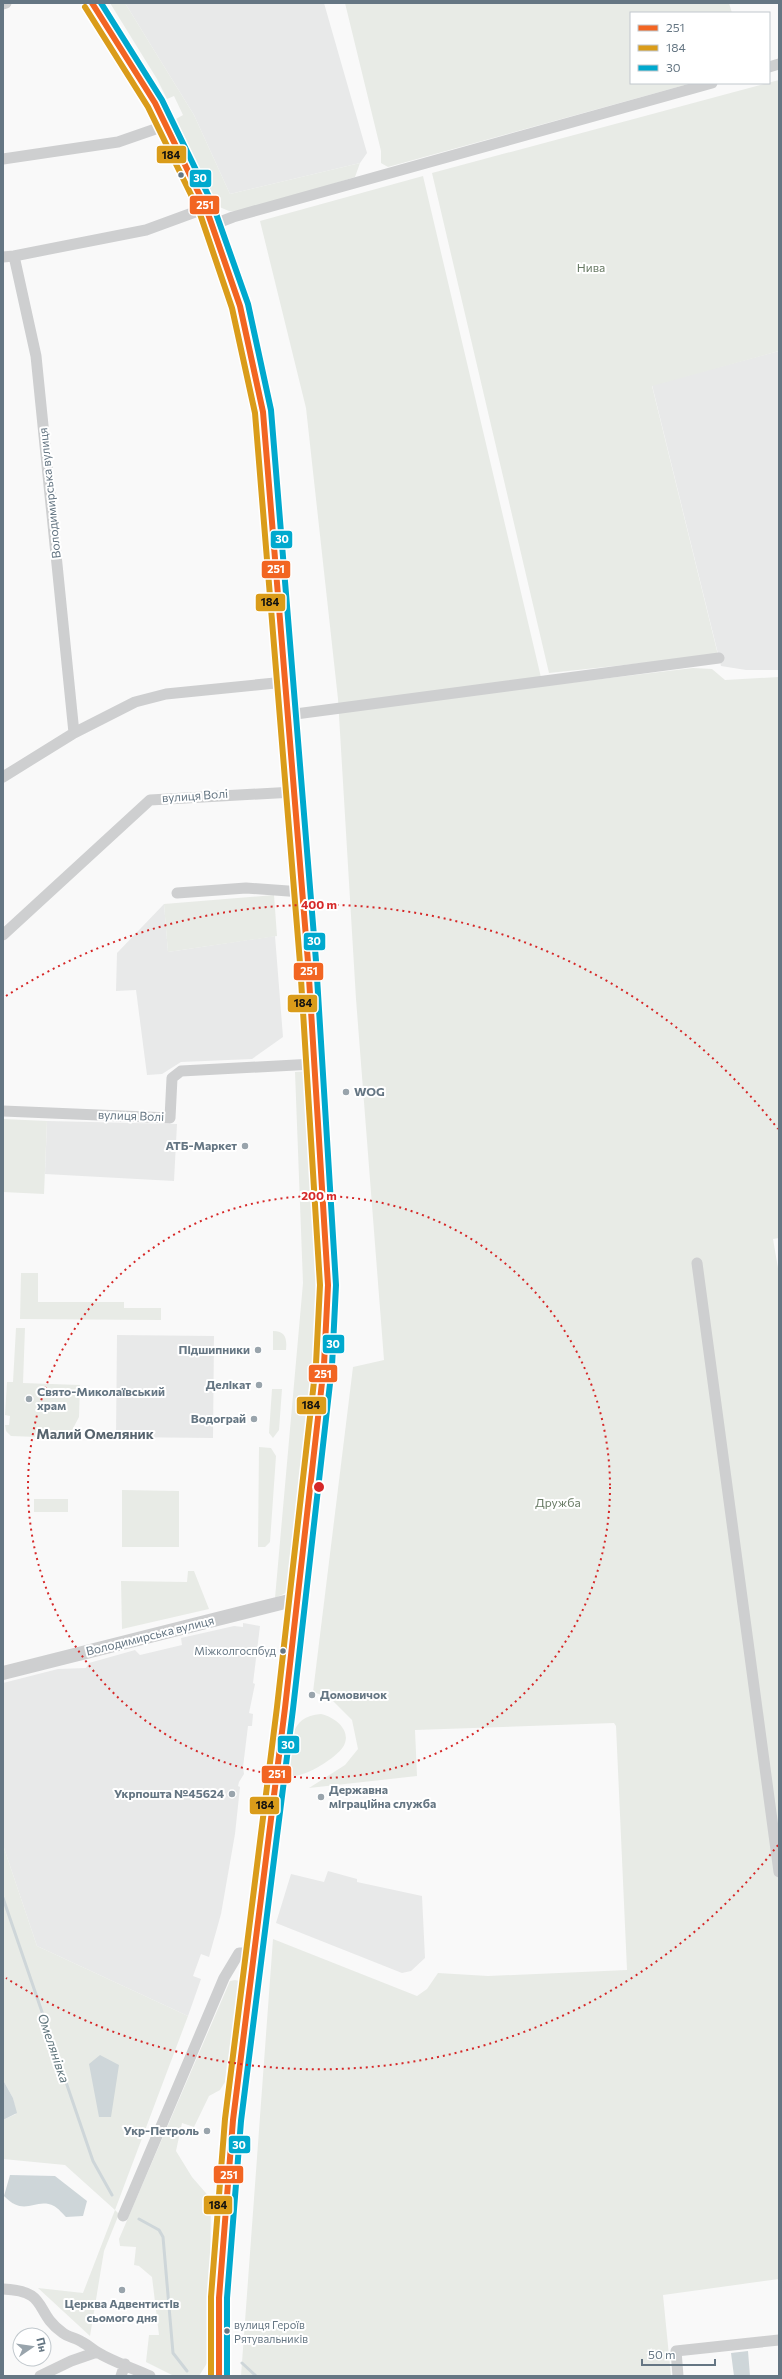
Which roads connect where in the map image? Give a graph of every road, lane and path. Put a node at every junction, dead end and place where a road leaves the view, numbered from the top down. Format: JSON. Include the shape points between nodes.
{"nodes":[{"id":1,"x":6,"y":3,"type":"edge"},
{"id":2,"x":92,"y":3,"type":"edge"},
{"id":3,"x":3,"y":4,"type":"edge"},
{"id":4,"x":708,"y":84,"type":"edge"},
{"id":5,"x":167,"y":125,"type":"junction"},
{"id":6,"x":3,"y":159,"type":"edge"},
{"id":7,"x":206,"y":208,"type":"junction"},
{"id":8,"x":212,"y":225,"type":"junction"},
{"id":9,"x":8,"y":257,"type":"edge"},
{"id":10,"x":719,"y":658,"type":"dead end"},
{"id":11,"x":285,"y":682,"type":"junction"},
{"id":12,"x":288,"y":715,"type":"junction"},
{"id":13,"x":74,"y":733,"type":"junction"},
{"id":14,"x":3,"y":777,"type":"edge"},
{"id":15,"x":294,"y":792,"type":"junction"},
{"id":16,"x":302,"y":892,"type":"junction"},
{"id":17,"x":177,"y":893,"type":"dead end"},
{"id":18,"x":3,"y":935,"type":"edge"},
{"id":19,"x":314,"y":1064,"type":"junction"},
{"id":20,"x":3,"y":1111,"type":"edge"},
{"id":21,"x":697,"y":1263,"type":"dead end"},
{"id":22,"x":297,"y":1599,"type":"junction"},
{"id":23,"x":3,"y":1672,"type":"edge"},
{"id":24,"x":779,"y":1872,"type":"edge"},
{"id":25,"x":254,"y":1953,"type":"junction"},
{"id":26,"x":123,"y":2216,"type":"dead end"},
{"id":27,"x":3,"y":2289,"type":"edge"},
{"id":28,"x":779,"y":2340,"type":"edge"},
{"id":29,"x":97,"y":2352,"type":"junction"},
{"id":30,"x":126,"y":2364,"type":"junction"},
{"id":31,"x":40,"y":2376,"type":"edge"},
{"id":32,"x":121,"y":2376,"type":"edge"},
{"id":33,"x":150,"y":2376,"type":"edge"},
{"id":34,"x":219,"y":2376,"type":"edge"},
{"id":35,"x":678,"y":2376,"type":"edge"}],
"edges":[{"from":1,"to":3,"type":"street"},
{"from":2,"to":5,"type":"main road"},
{"from":4,"to":8,"type":"street"},
{"from":5,"to":6,"type":"street","via":[[118,142]]},
{"from":5,"to":7,"type":"main road"},
{"from":7,"to":8,"type":"main road"},
{"from":7,"to":9,"type":"street","name":"Володимирська вулиця","via":[[146,230]]},
{"from":8,"to":11,"type":"main road","via":[[240,306],[263,412]]},
{"from":9,"to":13,"type":"street","name":"Володимирська вулиця","via":[[36,356]]},
{"from":10,"to":12,"type":"street"},
{"from":11,"to":12,"type":"main road"},
{"from":11,"to":13,"type":"street","via":[[166,694],[135,702]]},
{"from":12,"to":15,"type":"main road"},
{"from":13,"to":14,"type":"street"},
{"from":15,"to":16,"type":"main road"},
{"from":15,"to":18,"type":"street","name":"вулиця Волі","via":[[150,800]]},
{"from":16,"to":17,"type":"street","via":[[246,888]]},
{"from":16,"to":19,"type":"main road"},
{"from":19,"to":20,"type":"street","name":"вулиця Волі","via":[[181,1071],[172,1078],[170,1118]]},
{"from":19,"to":22,"type":"main road","via":[[328,1285],[324,1365]]},
{"from":21,"to":24,"type":"street"},
{"from":22,"to":23,"type":"street","name":"Володимирська вулиця"},
{"from":22,"to":25,"type":"main road"},
{"from":25,"to":26,"type":"street","via":[[239,1953],[224,1978]]},
{"from":25,"to":34,"type":"main road","via":[[233,2120],[219,2298]]},
{"from":27,"to":29,"type":"street","via":[[31,2294],[51,2324]]},
{"from":28,"to":35,"type":"street","via":[[676,2351]]},
{"from":29,"to":30,"type":"street"},
{"from":29,"to":31,"type":"street"},
{"from":30,"to":32,"type":"street"},
{"from":30,"to":33,"type":"street"}]}
